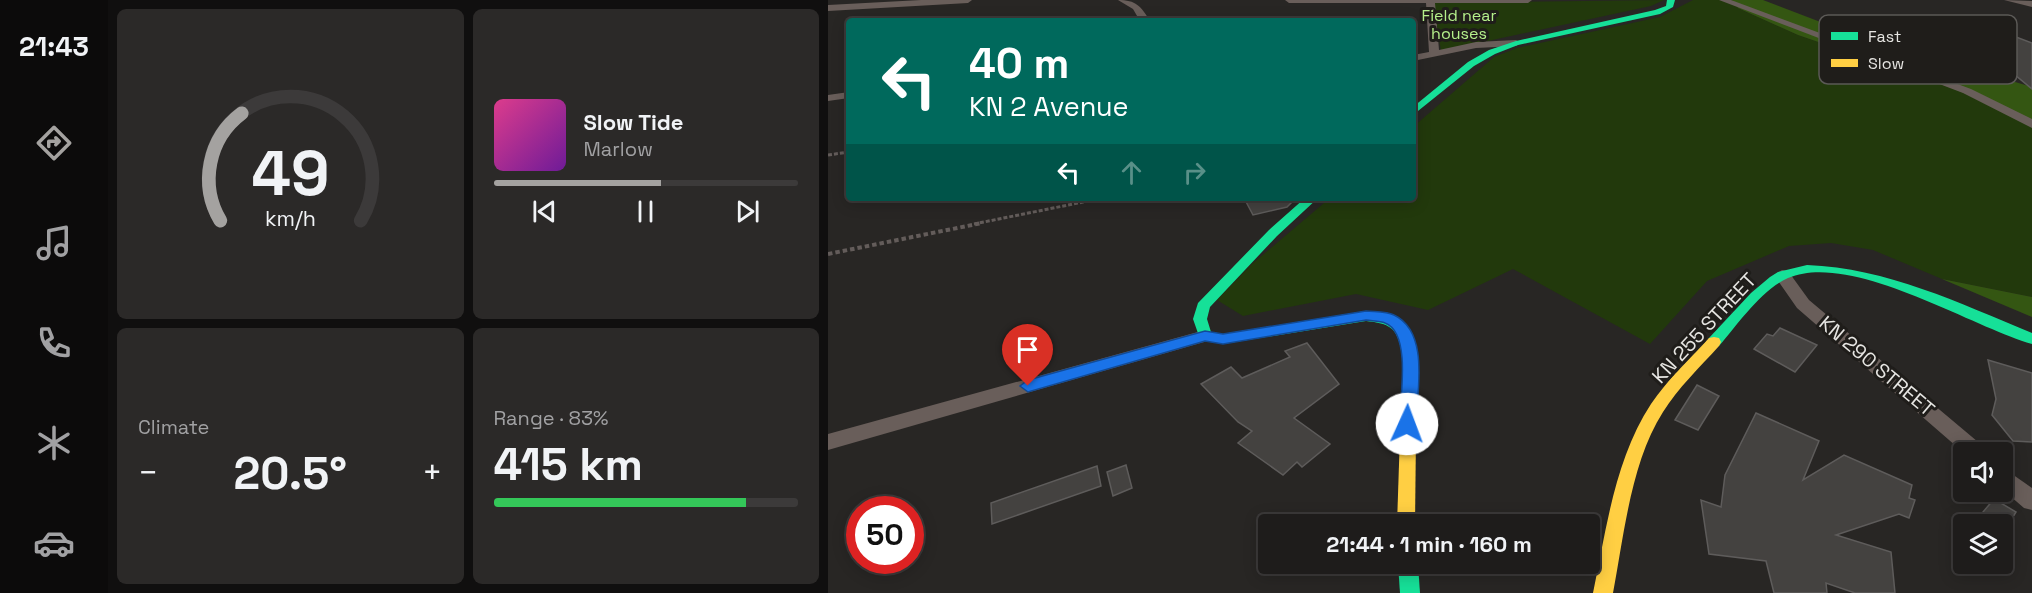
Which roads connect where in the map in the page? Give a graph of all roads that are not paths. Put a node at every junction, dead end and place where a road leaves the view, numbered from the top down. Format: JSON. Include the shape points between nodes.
{"nodes":[{"id":1,"x":968,"y":0,"type":"edge"},
{"id":2,"x":1122,"y":0,"type":"edge"},
{"id":3,"x":1288,"y":0,"type":"edge"},
{"id":4,"x":1528,"y":0,"type":"edge"},
{"id":5,"x":1671,"y":0,"type":"edge"},
{"id":6,"x":1723,"y":0,"type":"edge"},
{"id":7,"x":2008,"y":0,"type":"edge"},
{"id":8,"x":1430,"y":1,"type":"edge"},
{"id":9,"x":2032,"y":4,"type":"edge"},
{"id":10,"x":828,"y":8,"type":"edge"},
{"id":11,"x":1143,"y":18,"type":"edge"},
{"id":12,"x":1819,"y":36,"type":"edge"},
{"id":13,"x":1516,"y":43,"type":"junction"},
{"id":14,"x":1434,"y":54,"type":"junction"},
{"id":15,"x":1416,"y":57,"type":"edge"},
{"id":16,"x":1948,"y":84,"type":"edge"},
{"id":17,"x":846,"y":95,"type":"edge"},
{"id":18,"x":828,"y":98,"type":"edge"},
{"id":19,"x":1416,"y":110,"type":"edge"},
{"id":20,"x":2032,"y":124,"type":"edge"},
{"id":21,"x":1309,"y":201,"type":"edge"},
{"id":22,"x":1782,"y":275,"type":"junction"},
{"id":23,"x":1205,"y":336,"type":"junction"},
{"id":24,"x":2032,"y":339,"type":"edge"},
{"id":25,"x":828,"y":442,"type":"edge"},
{"id":26,"x":1964,"y":442,"type":"edge"},
{"id":27,"x":2013,"y":486,"type":"edge"},
{"id":28,"x":2032,"y":501,"type":"edge"},
{"id":29,"x":1406,"y":514,"type":"edge"},
{"id":30,"x":1409,"y":574,"type":"edge"},
{"id":31,"x":1410,"y":593,"type":"edge"},
{"id":32,"x":1603,"y":593,"type":"edge"}],
"edges":[{"from":1,"to":10,"type":"street"},
{"from":2,"to":11,"type":"street","via":[[1137,7]]},
{"from":3,"to":8,"type":"street"},
{"from":4,"to":8,"type":"street"},
{"from":5,"to":13,"type":"main road","via":[[1669,8],[1657,12]]},
{"from":6,"to":12,"type":"street"},
{"from":7,"to":9,"type":"street"},
{"from":8,"to":14,"type":"street"},
{"from":13,"to":14,"type":"street","via":[[1476,45]]},
{"from":13,"to":19,"type":"main road","via":[[1471,64]]},
{"from":14,"to":15,"type":"street"},
{"from":16,"to":20,"type":"street"},
{"from":17,"to":18,"type":"street"},
{"from":21,"to":23,"type":"main road","via":[[1203,306],[1200,319]]},
{"from":22,"to":24,"type":"main road","name":"KN 255 STREET","via":[[1822,267],[1851,272],[1887,282]]},
{"from":22,"to":26,"type":"street","name":"KN 290 STREET","via":[[1803,304]]},
{"from":22,"to":32,"type":"main road","name":"KN 255 STREET","via":[[1682,377],[1651,418],[1629,469]]},
{"from":23,"to":25,"type":"street"},
{"from":23,"to":29,"type":"main road","via":[[1223,339],[1366,316],[1390,318],[1406,333],[1410,354]]},
{"from":27,"to":28,"type":"street"},
{"from":30,"to":31,"type":"main road"}]}
